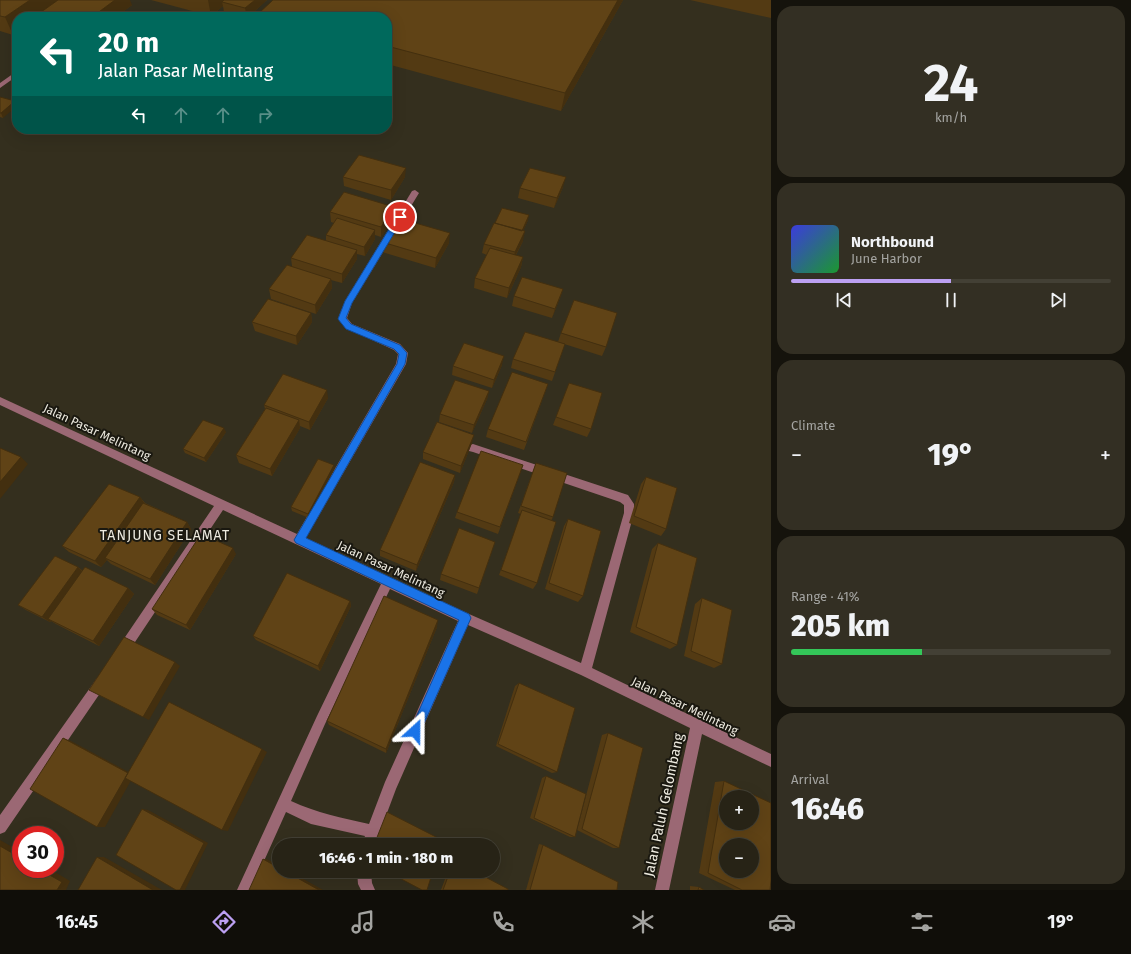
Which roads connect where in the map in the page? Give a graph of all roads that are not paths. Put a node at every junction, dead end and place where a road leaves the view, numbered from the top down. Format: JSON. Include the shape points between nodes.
{"nodes":[{"id":1,"x":12,"y":77,"type":"edge"},
{"id":2,"x":0,"y":86,"type":"edge"},
{"id":3,"x":415,"y":193,"type":"dead end"},
{"id":4,"x":0,"y":401,"type":"edge"},
{"id":5,"x":473,"y":448,"type":"edge"},
{"id":6,"x":221,"y":504,"type":"junction"},
{"id":7,"x":299,"y":540,"type":"junction"},
{"id":8,"x":388,"y":581,"type":"junction"},
{"id":9,"x":465,"y":618,"type":"junction"},
{"id":10,"x":116,"y":660,"type":"edge"},
{"id":11,"x":585,"y":671,"type":"junction"},
{"id":12,"x":107,"y":673,"type":"edge"},
{"id":13,"x":697,"y":726,"type":"junction"},
{"id":14,"x":771,"y":761,"type":"edge"},
{"id":15,"x":283,"y":804,"type":"junction"},
{"id":16,"x":0,"y":827,"type":"edge"},
{"id":17,"x":372,"y":831,"type":"junction"},
{"id":18,"x":370,"y":838,"type":"edge"},
{"id":19,"x":365,"y":878,"type":"edge"},
{"id":20,"x":244,"y":890,"type":"edge"},
{"id":21,"x":368,"y":890,"type":"edge"},
{"id":22,"x":662,"y":890,"type":"edge"}],
"edges":[{"from":1,"to":2,"type":"street"},
{"from":3,"to":7,"type":"street","via":[[348,303],[342,319],[349,326],[397,347],[403,353],[401,364]]},
{"from":4,"to":6,"type":"street","name":"Jalan Pasar Melintang"},
{"from":5,"to":11,"type":"street","via":[[624,498],[629,504],[629,513]]},
{"from":6,"to":7,"type":"street","name":"Jalan Pasar Melintang"},
{"from":6,"to":10,"type":"street"},
{"from":7,"to":8,"type":"street","name":"Jalan Pasar Melintang"},
{"from":8,"to":9,"type":"street","name":"Jalan Pasar Melintang"},
{"from":8,"to":15,"type":"street"},
{"from":9,"to":11,"type":"street","name":"Jalan Pasar Melintang"},
{"from":9,"to":17,"type":"street"},
{"from":11,"to":13,"type":"street","name":"Jalan Pasar Melintang"},
{"from":12,"to":16,"type":"street"},
{"from":13,"to":14,"type":"street","name":"Jalan Pasar Melintang"},
{"from":13,"to":22,"type":"street","name":"Jalan Paluh Gelombang"},
{"from":15,"to":17,"type":"street","via":[[311,817]]},
{"from":15,"to":20,"type":"street"},
{"from":17,"to":18,"type":"street"},
{"from":19,"to":21,"type":"street"}]}
